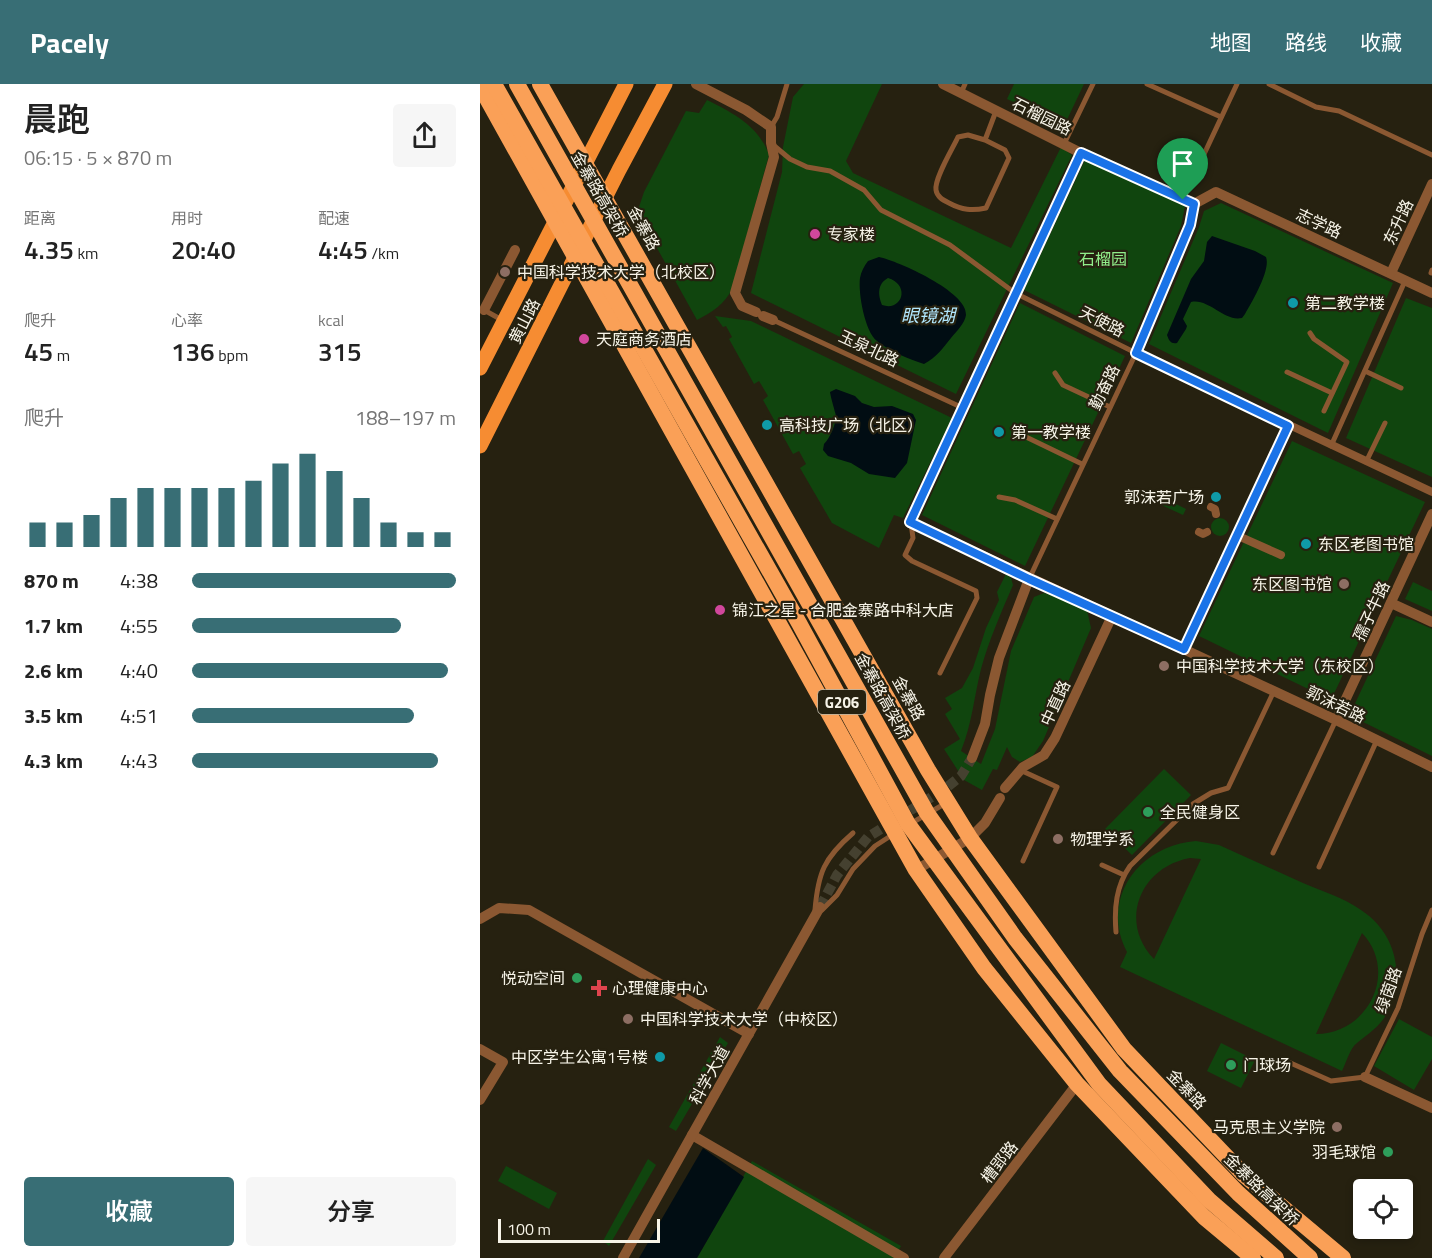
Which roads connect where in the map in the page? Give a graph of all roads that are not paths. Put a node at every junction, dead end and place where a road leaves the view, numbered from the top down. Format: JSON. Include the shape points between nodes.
{"nodes":[{"id":1,"x":494,"y":84,"type":"edge"},
{"id":2,"x":517,"y":84,"type":"edge"},
{"id":3,"x":540,"y":84,"type":"edge"},
{"id":4,"x":626,"y":84,"type":"edge"},
{"id":5,"x":665,"y":84,"type":"edge"},
{"id":6,"x":696,"y":84,"type":"edge"},
{"id":7,"x":788,"y":84,"type":"edge"},
{"id":8,"x":943,"y":84,"type":"edge"},
{"id":9,"x":1093,"y":84,"type":"edge"},
{"id":10,"x":1147,"y":84,"type":"edge"},
{"id":11,"x":1237,"y":84,"type":"edge"},
{"id":12,"x":1269,"y":84,"type":"edge"},
{"id":13,"x":480,"y":86,"type":"edge"},
{"id":14,"x":716,"y":88,"type":"edge"},
{"id":15,"x":963,"y":88,"type":"edge"},
{"id":16,"x":996,"y":110,"type":"junction"},
{"id":17,"x":1221,"y":117,"type":"junction"},
{"id":18,"x":771,"y":127,"type":"junction"},
{"id":19,"x":985,"y":140,"type":"junction"},
{"id":20,"x":771,"y":143,"type":"junction"},
{"id":21,"x":1064,"y":144,"type":"junction"},
{"id":22,"x":1081,"y":153,"type":"junction"},
{"id":23,"x":1432,"y":155,"type":"edge"},
{"id":24,"x":584,"y":164,"type":"junction"},
{"id":25,"x":1432,"y":184,"type":"edge"},
{"id":26,"x":606,"y":197,"type":"junction"},
{"id":27,"x":1189,"y":202,"type":"junction"},
{"id":28,"x":556,"y":222,"type":"junction"},
{"id":29,"x":515,"y":250,"type":"dead end"},
{"id":30,"x":576,"y":258,"type":"junction"},
{"id":31,"x":1391,"y":273,"type":"junction"},
{"id":32,"x":1405,"y":281,"type":"junction"},
{"id":33,"x":1015,"y":293,"type":"junction"},
{"id":34,"x":1432,"y":293,"type":"edge"},
{"id":35,"x":482,"y":309,"type":"edge"},
{"id":36,"x":764,"y":316,"type":"joint"},
{"id":37,"x":504,"y":321,"type":"junction"},
{"id":38,"x":1310,"y":333,"type":"dead end"},
{"id":39,"x":1136,"y":353,"type":"junction"},
{"id":40,"x":480,"y":368,"type":"edge"},
{"id":41,"x":1365,"y":371,"type":"junction"},
{"id":42,"x":1287,"y":372,"type":"dead end"},
{"id":43,"x":1055,"y":373,"type":"dead end"},
{"id":44,"x":1401,"y":388,"type":"dead end"},
{"id":45,"x":1332,"y":393,"type":"junction"},
{"id":46,"x":1110,"y":407,"type":"junction"},
{"id":47,"x":963,"y":408,"type":"junction"},
{"id":48,"x":1324,"y":411,"type":"dead end"},
{"id":49,"x":1385,"y":423,"type":"dead end"},
{"id":50,"x":1288,"y":426,"type":"junction"},
{"id":51,"x":1024,"y":436,"type":"dead end"},
{"id":52,"x":480,"y":446,"type":"edge"},
{"id":53,"x":1331,"y":446,"type":"junction"},
{"id":54,"x":1366,"y":462,"type":"junction"},
{"id":55,"x":1082,"y":464,"type":"junction"},
{"id":56,"x":1432,"y":492,"type":"edge"},
{"id":57,"x":999,"y":497,"type":"dead end"},
{"id":58,"x":1432,"y":514,"type":"edge"},
{"id":59,"x":1057,"y":519,"type":"junction"},
{"id":60,"x":910,"y":522,"type":"junction"},
{"id":61,"x":1236,"y":535,"type":"junction"},
{"id":62,"x":1281,"y":555,"type":"dead end"},
{"id":63,"x":1029,"y":579,"type":"junction"},
{"id":64,"x":1391,"y":603,"type":"junction"},
{"id":65,"x":1112,"y":616,"type":"junction"},
{"id":66,"x":1432,"y":622,"type":"edge"},
{"id":67,"x":1184,"y":649,"type":"junction"},
{"id":68,"x":940,"y":673,"type":"dead end"},
{"id":69,"x":1274,"y":691,"type":"junction"},
{"id":70,"x":1336,"y":720,"type":"junction"},
{"id":71,"x":1377,"y":740,"type":"junction"},
{"id":72,"x":972,"y":759,"type":"tunnel mouth"},
{"id":73,"x":1432,"y":767,"type":"edge"},
{"id":74,"x":1020,"y":770,"type":"junction"},
{"id":75,"x":1005,"y":788,"type":"dead end"},
{"id":76,"x":1000,"y":798,"type":"dead end"},
{"id":77,"x":947,"y":802,"type":"junction"},
{"id":78,"x":896,"y":832,"type":"junction"},
{"id":79,"x":853,"y":834,"type":"dead end"},
{"id":80,"x":970,"y":838,"type":"junction"},
{"id":81,"x":1273,"y":853,"type":"dead end"},
{"id":82,"x":1023,"y":861,"type":"dead end"},
{"id":83,"x":1102,"y":865,"type":"dead end"},
{"id":84,"x":1319,"y":867,"type":"dead end"},
{"id":85,"x":916,"y":870,"type":"junction"},
{"id":86,"x":1124,"y":875,"type":"junction"},
{"id":87,"x":820,"y":907,"type":"tunnel mouth"},
{"id":88,"x":1432,"y":909,"type":"edge"},
{"id":89,"x":814,"y":918,"type":"junction"},
{"id":90,"x":480,"y":919,"type":"edge"},
{"id":91,"x":1116,"y":932,"type":"dead end"},
{"id":92,"x":749,"y":1034,"type":"junction"},
{"id":93,"x":480,"y":1049,"type":"edge"},
{"id":94,"x":1286,"y":1061,"type":"dead end"},
{"id":95,"x":1365,"y":1077,"type":"junction"},
{"id":96,"x":1077,"y":1084,"type":"junction"},
{"id":97,"x":480,"y":1100,"type":"edge"},
{"id":98,"x":1432,"y":1108,"type":"edge"},
{"id":99,"x":692,"y":1135,"type":"junction"},
{"id":100,"x":623,"y":1258,"type":"edge"},
{"id":101,"x":904,"y":1258,"type":"edge"},
{"id":102,"x":944,"y":1258,"type":"edge"},
{"id":103,"x":1252,"y":1258,"type":"edge"},
{"id":104,"x":1276,"y":1258,"type":"edge"},
{"id":105,"x":1310,"y":1258,"type":"edge"},
{"id":106,"x":1343,"y":1258,"type":"edge"}],
"edges":[{"from":1,"to":104,"type":"highway","number":"G206","bridge":true,"via":[[799,623],[908,824],[1100,1084],[1209,1200]]},
{"from":2,"to":105,"type":"highway","name":"金寨路高架桥","bridge":true,"via":[[927,813],[1015,938],[1120,1071],[1238,1193]]},
{"from":3,"to":24,"type":"highway","name":"金寨路"},
{"from":4,"to":24,"type":"main road","name":"黄山路"},
{"from":5,"to":26,"type":"main road","name":"黄山路"},
{"from":6,"to":14,"type":"street"},
{"from":7,"to":18,"type":"lane"},
{"from":8,"to":15,"type":"street","name":"石榴园路"},
{"from":9,"to":21,"type":"lane"},
{"from":10,"to":17,"type":"lane"},
{"from":11,"to":17,"type":"lane"},
{"from":12,"to":23,"type":"lane","via":[[1316,107],[1339,111]]},
{"from":13,"to":28,"type":"highway"},
{"from":14,"to":18,"type":"street"},
{"from":15,"to":16,"type":"street","name":"石榴园路"},
{"from":16,"to":19,"type":"lane"},
{"from":16,"to":21,"type":"street","name":"石榴园路"},
{"from":17,"to":27,"type":"lane"},
{"from":18,"to":20,"type":"street"},
{"from":19,"to":19,"type":"lane","via":[[968,135],[958,137],[936,183],[942,200],[960,209],[986,208],[1009,158],[1005,150]]},
{"from":20,"to":33,"type":"lane","name":"天使路","via":[[790,159],[830,171],[864,190],[881,210],[950,244]]},
{"from":20,"to":36,"type":"street","name":"玉泉北路","via":[[774,157],[735,293],[742,306]]},
{"from":21,"to":22,"type":"street","name":"石榴园路"},
{"from":22,"to":27,"type":"street","name":"石榴园路"},
{"from":22,"to":33,"type":"street"},
{"from":24,"to":26,"type":"highway","name":"金寨路"},
{"from":24,"to":28,"type":"main road","name":"黄山路"},
{"from":25,"to":31,"type":"street","name":"东升路"},
{"from":26,"to":30,"type":"main road","name":"黄山路"},
{"from":26,"to":77,"type":"highway","name":"金寨路"},
{"from":27,"to":31,"type":"street","name":"志学路","via":[[1216,192]]},
{"from":27,"to":39,"type":"street","name":"勤奋路","via":[[1190,225]]},
{"from":28,"to":30,"type":"highway"},
{"from":28,"to":37,"type":"main road","name":"黄山路"},
{"from":29,"to":35,"type":"street"},
{"from":30,"to":52,"type":"main road","name":"黄山路"},
{"from":30,"to":78,"type":"highway"},
{"from":31,"to":32,"type":"street","name":"志学路"},
{"from":32,"to":34,"type":"street","name":"志学路"},
{"from":32,"to":41,"type":"lane"},
{"from":33,"to":39,"type":"lane","name":"天使路"},
{"from":33,"to":47,"type":"street"},
{"from":35,"to":37,"type":"lane"},
{"from":36,"to":47,"type":"lane","name":"玉泉北路"},
{"from":37,"to":40,"type":"main road","name":"黄山路"},
{"from":38,"to":45,"type":"lane","via":[[1347,362]]},
{"from":39,"to":46,"type":"lane","name":"勤奋路"},
{"from":39,"to":50,"type":"street","name":"天使路"},
{"from":41,"to":44,"type":"lane"},
{"from":41,"to":53,"type":"lane"},
{"from":42,"to":45,"type":"lane"},
{"from":43,"to":46,"type":"lane","via":[[1063,385]]},
{"from":45,"to":48,"type":"lane"},
{"from":46,"to":55,"type":"lane","name":"勤奋路"},
{"from":47,"to":60,"type":"street"},
{"from":49,"to":54,"type":"lane"},
{"from":50,"to":53,"type":"street","name":"天使路"},
{"from":50,"to":61,"type":"street"},
{"from":51,"to":55,"type":"lane"},
{"from":53,"to":54,"type":"street","name":"天使路"},
{"from":54,"to":56,"type":"street","name":"天使路"},
{"from":55,"to":59,"type":"lane","name":"勤奋路"},
{"from":57,"to":59,"type":"lane"},
{"from":58,"to":64,"type":"street","name":"孺子牛路"},
{"from":59,"to":63,"type":"lane","name":"勤奋路"},
{"from":60,"to":63,"type":"street","name":"郭沫若路"},
{"from":60,"to":68,"type":"lane","via":[[913,538],[905,555],[976,591],[977,598]]},
{"from":61,"to":62,"type":"street"},
{"from":61,"to":67,"type":"street"},
{"from":63,"to":65,"type":"street","name":"郭沫若路"},
{"from":63,"to":72,"type":"street","via":[[999,658],[985,724]]},
{"from":64,"to":66,"type":"street"},
{"from":64,"to":70,"type":"street","name":"孺子牛路"},
{"from":65,"to":67,"type":"street","name":"郭沫若路"},
{"from":65,"to":74,"type":"street","name":"中直路","via":[[1055,738],[1044,755]]},
{"from":67,"to":69,"type":"street","name":"郭沫若路"},
{"from":69,"to":70,"type":"street","name":"郭沫若路"},
{"from":69,"to":86,"type":"lane","via":[[1228,788],[1210,792],[1193,804]]},
{"from":70,"to":71,"type":"street","name":"郭沫若路"},
{"from":70,"to":81,"type":"lane"},
{"from":71,"to":73,"type":"street","name":"郭沫若路"},
{"from":71,"to":84,"type":"lane"},
{"from":74,"to":75,"type":"street","name":"中直路"},
{"from":74,"to":82,"type":"lane","via":[[1057,787]]},
{"from":76,"to":80,"type":"street"},
{"from":77,"to":78,"type":"lane"},
{"from":77,"to":80,"type":"highway","name":"金寨路"},
{"from":78,"to":85,"type":"highway"},
{"from":78,"to":89,"type":"lane","via":[[875,846],[853,869],[837,895]]},
{"from":79,"to":89,"type":"lane","via":[[833,850],[817,883]]},
{"from":80,"to":85,"type":"street"},
{"from":80,"to":106,"type":"highway","name":"金寨路","via":[[1124,1049],[1243,1174]]},
{"from":83,"to":86,"type":"lane"},
{"from":85,"to":96,"type":"highway","via":[[984,968]]},
{"from":86,"to":91,"type":"lane","via":[[1114,913]]},
{"from":87,"to":89,"type":"street","name":"科学大道"},
{"from":88,"to":95,"type":"lane","name":"绿茵路","via":[[1398,1008]]},
{"from":89,"to":92,"type":"street","name":"科学大道"},
{"from":90,"to":92,"type":"street","via":[[500,908],[529,910]]},
{"from":92,"to":99,"type":"street","name":"科学大道"},
{"from":93,"to":97,"type":"street","via":[[503,1062]]},
{"from":94,"to":95,"type":"lane","via":[[1331,1081]]},
{"from":95,"to":98,"type":"street"},
{"from":96,"to":102,"type":"street","name":"槽郢路"},
{"from":96,"to":103,"type":"highway","via":[[1204,1217]]},
{"from":99,"to":100,"type":"street","name":"科学大道"},
{"from":99,"to":101,"type":"street"}]}
